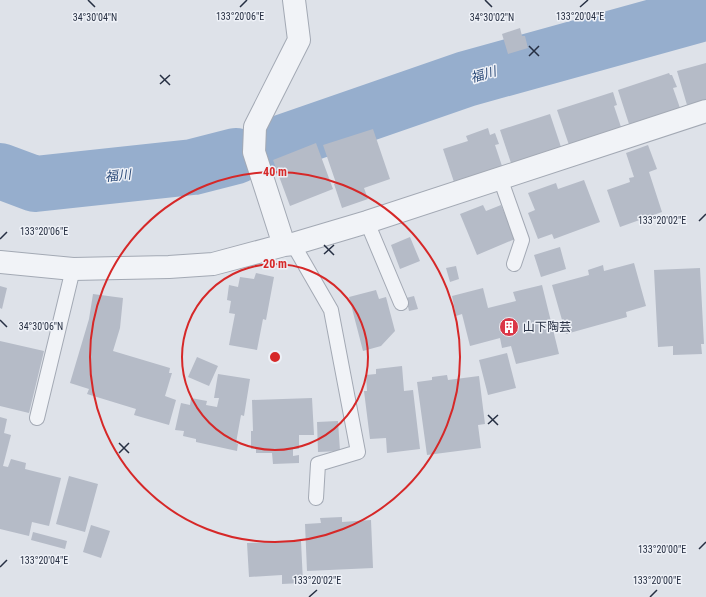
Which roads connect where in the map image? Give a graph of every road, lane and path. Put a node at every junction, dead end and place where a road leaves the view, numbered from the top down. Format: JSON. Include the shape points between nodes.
{"nodes":[{"id":1,"x":294,"y":0,"type":"edge"},
{"id":2,"x":706,"y":111,"type":"edge"},
{"id":3,"x":500,"y":178,"type":"junction"},
{"id":4,"x":367,"y":222,"type":"junction"},
{"id":5,"x":288,"y":244,"type":"junction"},
{"id":6,"x":0,"y":262,"type":"edge"},
{"id":7,"x":514,"y":264,"type":"dead end"},
{"id":8,"x":73,"y":269,"type":"junction"},
{"id":9,"x":401,"y":303,"type":"dead end"},
{"id":10,"x":37,"y":418,"type":"dead end"},
{"id":11,"x":316,"y":498,"type":"dead end"}],
"edges":[{"from":1,"to":5,"type":"street","via":[[299,40],[255,127],[254,152]]},
{"from":2,"to":3,"type":"street"},
{"from":3,"to":4,"type":"street"},
{"from":3,"to":7,"type":"lane","via":[[522,240]]},
{"from":4,"to":5,"type":"street"},
{"from":4,"to":9,"type":"lane"},
{"from":5,"to":8,"type":"street","via":[[213,264]]},
{"from":5,"to":11,"type":"lane","via":[[331,310],[358,452],[318,464]]},
{"from":6,"to":8,"type":"street"},
{"from":8,"to":10,"type":"lane"}]}
